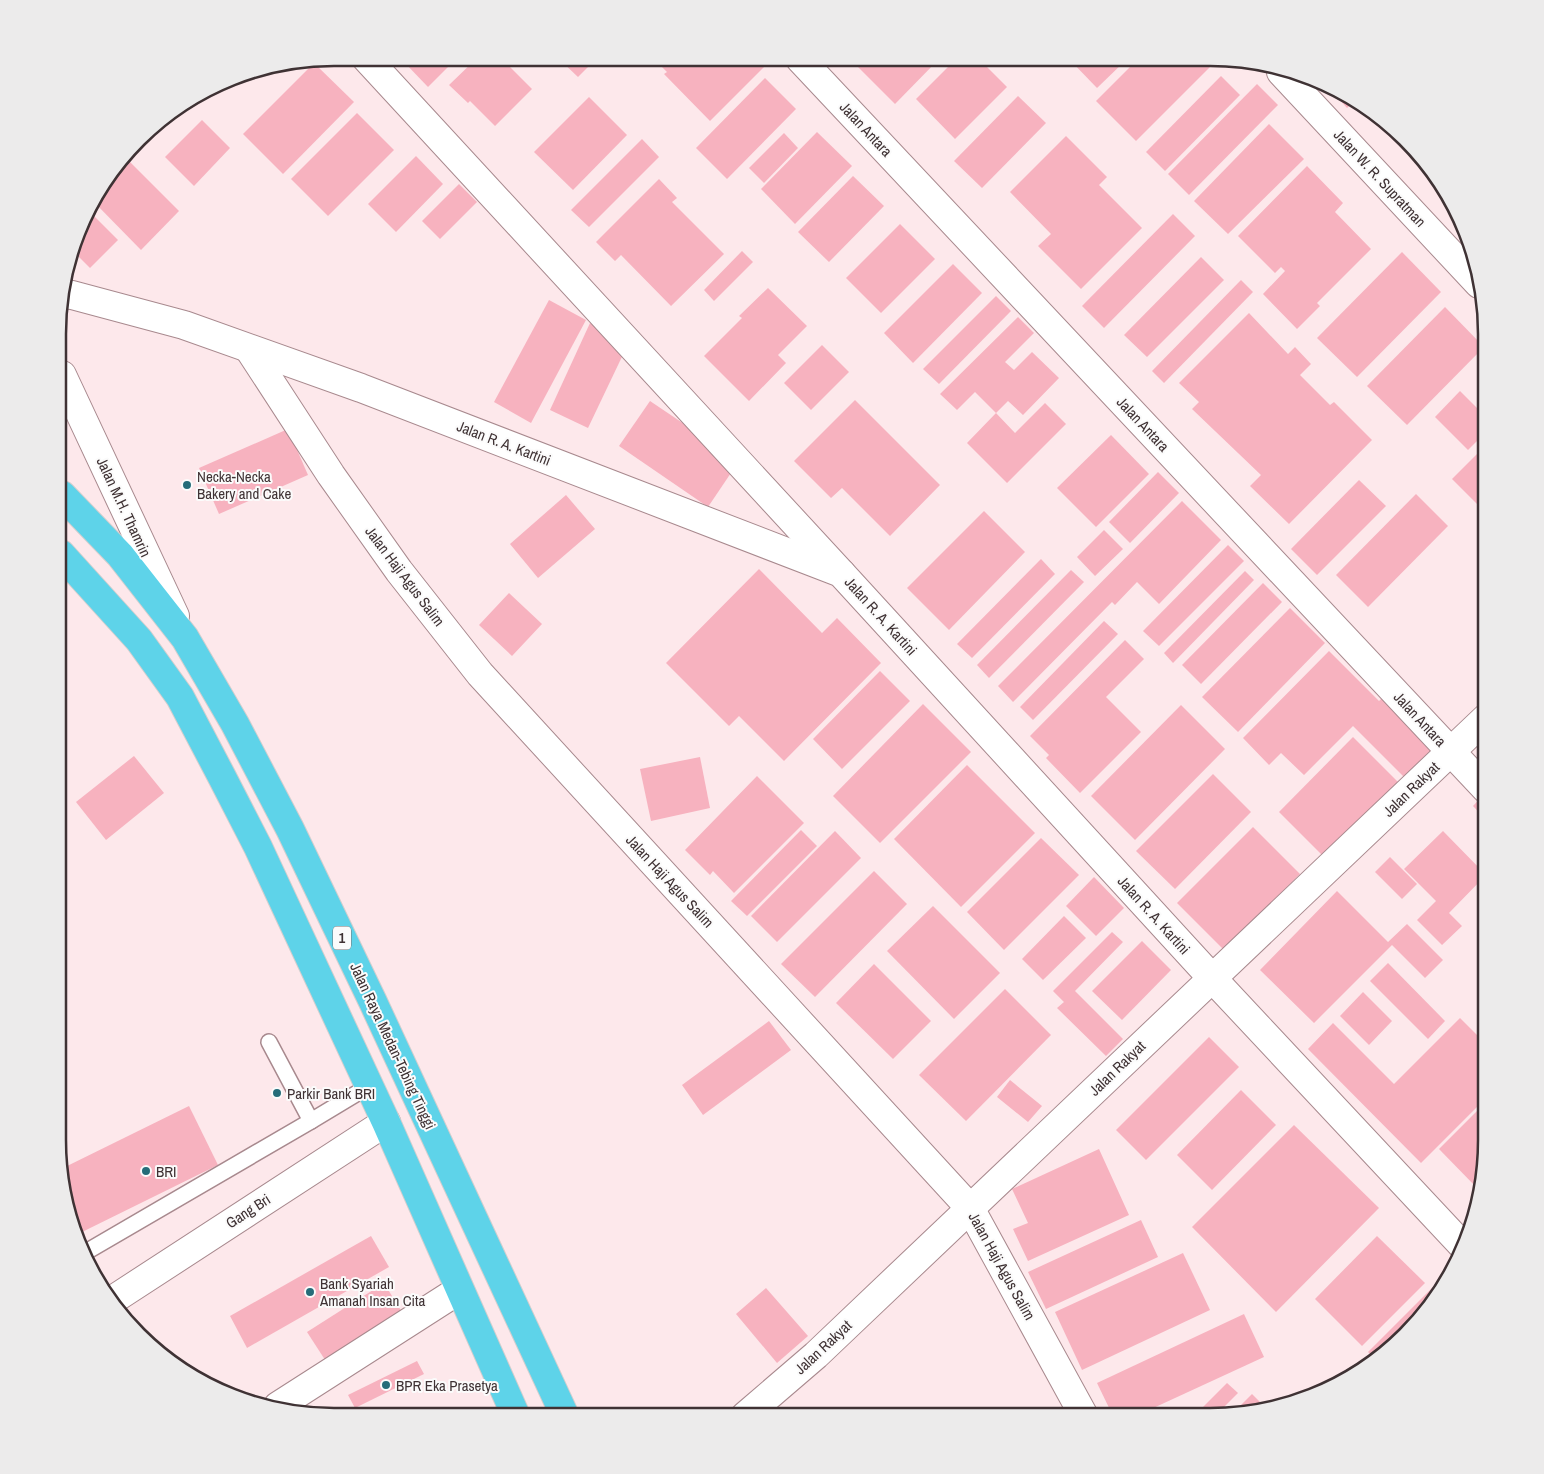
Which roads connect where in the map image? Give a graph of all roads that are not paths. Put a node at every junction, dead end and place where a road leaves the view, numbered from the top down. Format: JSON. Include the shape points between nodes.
{"nodes":[{"id":1,"x":373,"y":66,"type":"edge"},
{"id":2,"x":807,"y":66,"type":"edge"},
{"id":3,"x":1284,"y":77,"type":"edge"},
{"id":4,"x":1472,"y":276,"type":"edge"},
{"id":5,"x":70,"y":294,"type":"edge"},
{"id":6,"x":249,"y":349,"type":"junction"},
{"id":7,"x":66,"y":384,"type":"edge"},
{"id":8,"x":66,"y":499,"type":"edge"},
{"id":9,"x":66,"y":560,"type":"edge"},
{"id":10,"x":841,"y":573,"type":"junction"},
{"id":11,"x":185,"y":638,"type":"junction"},
{"id":12,"x":1478,"y":726,"type":"edge"},
{"id":13,"x":1451,"y":751,"type":"junction"},
{"id":14,"x":1478,"y":780,"type":"edge"},
{"id":15,"x":1212,"y":978,"type":"junction"},
{"id":16,"x":269,"y":1042,"type":"dead end"},
{"id":17,"x":369,"y":1086,"type":"junction"},
{"id":18,"x":311,"y":1121,"type":"junction"},
{"id":19,"x":386,"y":1122,"type":"junction"},
{"id":20,"x":970,"y":1208,"type":"junction"},
{"id":21,"x":1458,"y":1240,"type":"edge"},
{"id":22,"x":90,"y":1250,"type":"edge"},
{"id":23,"x":459,"y":1290,"type":"junction"},
{"id":24,"x":117,"y":1297,"type":"edge"},
{"id":25,"x":283,"y":1403,"type":"edge"},
{"id":26,"x":512,"y":1408,"type":"edge"},
{"id":27,"x":561,"y":1408,"type":"edge"},
{"id":28,"x":754,"y":1408,"type":"edge"},
{"id":29,"x":1080,"y":1408,"type":"edge"}],
"edges":[{"from":1,"to":10,"type":"street"},
{"from":2,"to":13,"type":"street","name":"Jalan Antara"},
{"from":3,"to":4,"type":"street","name":"Jalan W. R. Supratman"},
{"from":5,"to":6,"type":"street","name":"Jalan R. A. Kartini","via":[[184,325]]},
{"from":6,"to":10,"type":"street","name":"Jalan R. A. Kartini","via":[[361,388]]},
{"from":6,"to":20,"type":"street","name":"Jalan Haji Agus Salim","via":[[393,563],[480,674]]},
{"from":7,"to":11,"type":"street","name":"Jalan M.H. Thamrin"},
{"from":8,"to":11,"type":"highway","name":"Jalan Raya Medan-Tebing Tinggi","number":"1","via":[[120,554]]},
{"from":9,"to":17,"type":"highway","via":[[139,640],[180,698],[258,847]]},
{"from":10,"to":15,"type":"street","name":"Jalan R. A. Kartini"},
{"from":11,"to":27,"type":"highway","name":"Jalan Raya Medan-Tebing Tinggi","number":"1","via":[[290,829]]},
{"from":12,"to":13,"type":"street","name":"Jalan Rakyat"},
{"from":13,"to":14,"type":"street","name":"Jalan Antara"},
{"from":13,"to":15,"type":"street","name":"Jalan Rakyat"},
{"from":15,"to":20,"type":"street","name":"Jalan Rakyat"},
{"from":15,"to":21,"type":"street","name":"Jalan R. A. Kartini"},
{"from":16,"to":18,"type":"lane"},
{"from":17,"to":18,"type":"lane"},
{"from":17,"to":19,"type":"highway"},
{"from":18,"to":22,"type":"lane"},
{"from":19,"to":23,"type":"highway"},
{"from":19,"to":24,"type":"street","name":"Gang Bri"},
{"from":20,"to":28,"type":"street","name":"Jalan Rakyat"},
{"from":20,"to":29,"type":"street","name":"Jalan Haji Agus Salim"},
{"from":23,"to":25,"type":"street"},
{"from":23,"to":26,"type":"highway"}]}
